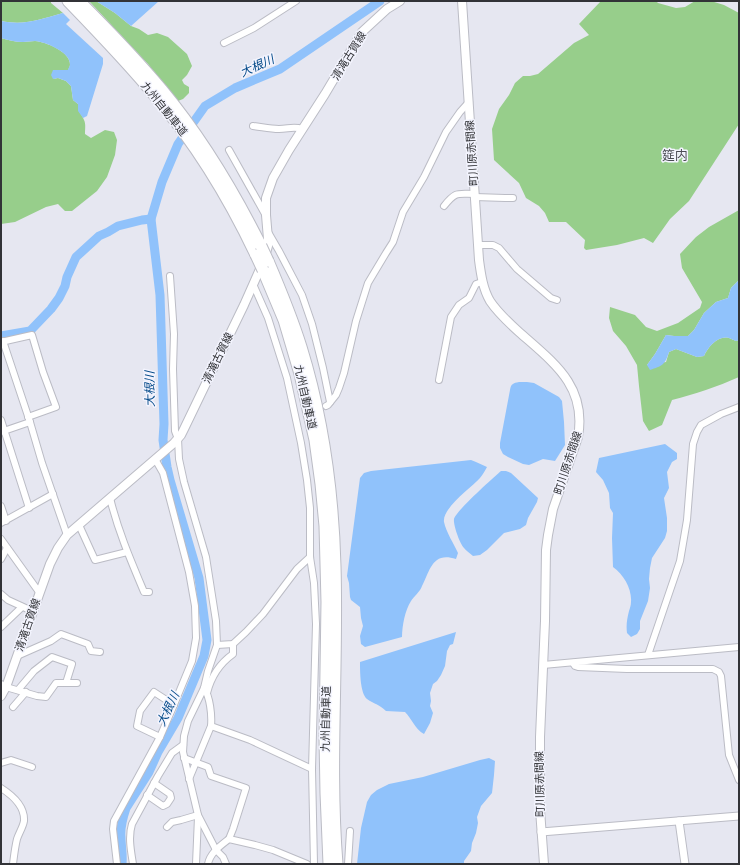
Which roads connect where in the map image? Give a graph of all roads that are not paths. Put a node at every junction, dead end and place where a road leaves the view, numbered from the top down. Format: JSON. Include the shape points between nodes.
{"nodes":[{"id":1,"x":68,"y":1,"type":"edge"},
{"id":2,"x":80,"y":1,"type":"edge"},
{"id":3,"x":296,"y":1,"type":"edge"},
{"id":4,"x":400,"y":1,"type":"edge"},
{"id":5,"x":462,"y":1,"type":"edge"},
{"id":6,"x":224,"y":43,"type":"dead end"},
{"id":7,"x":469,"y":102,"type":"junction"},
{"id":8,"x":176,"y":114,"type":"junction"},
{"id":9,"x":253,"y":126,"type":"dead end"},
{"id":10,"x":302,"y":130,"type":"junction"},
{"id":11,"x":229,"y":150,"type":"dead end"},
{"id":12,"x":475,"y":195,"type":"junction"},
{"id":13,"x":513,"y":198,"type":"dead end"},
{"id":14,"x":444,"y":206,"type":"dead end"},
{"id":15,"x":266,"y":215,"type":"junction"},
{"id":16,"x":268,"y":232,"type":"junction"},
{"id":17,"x":478,"y":245,"type":"junction"},
{"id":18,"x":266,"y":266,"type":"junction"},
{"id":19,"x":170,"y":276,"type":"dead end"},
{"id":20,"x":482,"y":282,"type":"junction"},
{"id":21,"x":253,"y":284,"type":"junction"},
{"id":22,"x":557,"y":300,"type":"dead end"},
{"id":23,"x":2,"y":341,"type":"edge"},
{"id":24,"x":439,"y":380,"type":"dead end"},
{"id":25,"x":739,"y":407,"type":"edge"},
{"id":26,"x":303,"y":412,"type":"dead end"},
{"id":27,"x":296,"y":414,"type":"junction"},
{"id":28,"x":1,"y":420,"type":"edge"},
{"id":29,"x":29,"y":420,"type":"junction"},
{"id":30,"x":3,"y":431,"type":"edge"},
{"id":31,"x":176,"y":441,"type":"junction"},
{"id":32,"x":155,"y":459,"type":"junction"},
{"id":33,"x":54,"y":494,"type":"junction"},
{"id":34,"x":110,"y":498,"type":"junction"},
{"id":35,"x":1,"y":506,"type":"edge"},
{"id":36,"x":29,"y":508,"type":"junction"},
{"id":37,"x":3,"y":522,"type":"edge"},
{"id":38,"x":79,"y":524,"type":"junction"},
{"id":39,"x":68,"y":535,"type":"junction"},
{"id":40,"x":1,"y":538,"type":"edge"},
{"id":41,"x":7,"y":548,"type":"junction"},
{"id":42,"x":127,"y":552,"type":"junction"},
{"id":43,"x":310,"y":557,"type":"junction"},
{"id":44,"x":1,"y":559,"type":"edge"},
{"id":45,"x":39,"y":592,"type":"junction"},
{"id":46,"x":149,"y":592,"type":"dead end"},
{"id":47,"x":1,"y":594,"type":"edge"},
{"id":48,"x":22,"y":607,"type":"junction"},
{"id":49,"x":32,"y":611,"type":"junction"},
{"id":50,"x":1,"y":627,"type":"edge"},
{"id":51,"x":233,"y":644,"type":"junction"},
{"id":52,"x":217,"y":645,"type":"junction"},
{"id":53,"x":739,"y":647,"type":"edge"},
{"id":54,"x":100,"y":652,"type":"dead end"},
{"id":55,"x":648,"y":655,"type":"junction"},
{"id":56,"x":17,"y":656,"type":"junction"},
{"id":57,"x":573,"y":662,"type":"junction"},
{"id":58,"x":543,"y":665,"type":"junction"},
{"id":59,"x":66,"y":683,"type":"junction"},
{"id":60,"x":77,"y":684,"type":"dead end"},
{"id":61,"x":3,"y":685,"type":"edge"},
{"id":62,"x":18,"y":690,"type":"junction"},
{"id":63,"x":206,"y":691,"type":"junction"},
{"id":64,"x":26,"y":692,"type":"junction"},
{"id":65,"x":1,"y":696,"type":"edge"},
{"id":66,"x":174,"y":705,"type":"junction"},
{"id":67,"x":12,"y":706,"type":"dead end"},
{"id":68,"x":211,"y":726,"type":"junction"},
{"id":69,"x":160,"y":736,"type":"junction"},
{"id":70,"x":183,"y":745,"type":"junction"},
{"id":71,"x":184,"y":758,"type":"junction"},
{"id":72,"x":1,"y":763,"type":"edge"},
{"id":73,"x":196,"y":763,"type":"junction"},
{"id":74,"x":32,"y":767,"type":"dead end"},
{"id":75,"x":312,"y":768,"type":"junction"},
{"id":76,"x":189,"y":780,"type":"junction"},
{"id":77,"x":739,"y":780,"type":"edge"},
{"id":78,"x":154,"y":783,"type":"junction"},
{"id":79,"x":1,"y":788,"type":"edge"},
{"id":80,"x":147,"y":796,"type":"junction"},
{"id":81,"x":198,"y":815,"type":"junction"},
{"id":82,"x":739,"y":816,"type":"edge"},
{"id":83,"x":679,"y":821,"type":"junction"},
{"id":84,"x":167,"y":827,"type":"dead end"},
{"id":85,"x":350,"y":831,"type":"dead end"},
{"id":86,"x":541,"y":832,"type":"junction"},
{"id":87,"x":229,"y":839,"type":"junction"},
{"id":88,"x":216,"y":850,"type":"junction"},
{"id":89,"x":13,"y":864,"type":"edge"},
{"id":90,"x":117,"y":864,"type":"edge"},
{"id":91,"x":132,"y":864,"type":"edge"},
{"id":92,"x":196,"y":864,"type":"edge"},
{"id":93,"x":208,"y":864,"type":"edge"},
{"id":94,"x":226,"y":864,"type":"edge"},
{"id":95,"x":307,"y":864,"type":"edge"},
{"id":96,"x":314,"y":864,"type":"edge"},
{"id":97,"x":329,"y":864,"type":"edge"},
{"id":98,"x":338,"y":864,"type":"edge"},
{"id":99,"x":348,"y":864,"type":"edge"},
{"id":100,"x":544,"y":864,"type":"edge"},
{"id":101,"x":685,"y":864,"type":"edge"}],
"edges":[{"from":1,"to":8,"type":"highway","name":"九州自動車道"},
{"from":2,"to":8,"type":"highway","name":"九州自動車道","via":[[162,90]]},
{"from":3,"to":6,"type":"street","via":[[254,28]]},
{"from":4,"to":10,"type":"main road","name":"清滝古賀線","via":[[387,9],[362,32]]},
{"from":5,"to":7,"type":"main road","name":"町川原赤間線"},
{"from":7,"to":12,"type":"main road","name":"町川原赤間線"},
{"from":7,"to":16,"type":"street","via":[[446,132],[403,212],[392,242],[368,283],[344,373],[336,394],[328,404],[321,361],[302,295]]},
{"from":8,"to":18,"type":"highway","name":"九州自動車道","bridge":true,"via":[[196,142]]},
{"from":9,"to":10,"type":"street","via":[[272,129],[294,127]]},
{"from":10,"to":15,"type":"main road","name":"清滝古賀線","via":[[273,178],[266,198]]},
{"from":11,"to":15,"type":"street"},
{"from":12,"to":13,"type":"street"},
{"from":12,"to":14,"type":"street","via":[[457,194]]},
{"from":12,"to":17,"type":"main road","name":"町川原赤間線"},
{"from":15,"to":16,"type":"main road","name":"清滝古賀線"},
{"from":16,"to":21,"type":"main road","name":"清滝古賀線","via":[[264,260]]},
{"from":17,"to":20,"type":"main road","name":"町川原赤間線"},
{"from":17,"to":22,"type":"street","via":[[493,245],[498,248],[517,269],[551,298]]},
{"from":18,"to":97,"type":"highway","name":"九州自動車道","via":[[300,374],[315,440],[321,484],[327,602],[325,738]]},
{"from":18,"to":98,"type":"highway","name":"九州自動車道","via":[[281,290],[306,365],[323,436],[329,480],[335,565],[334,784]]},
{"from":19,"to":31,"type":"street"},
{"from":20,"to":24,"type":"street","via":[[476,284],[469,298],[459,305],[451,317]]},
{"from":20,"to":58,"type":"main road","name":"町川原赤間線","via":[[490,300],[501,315],[567,379],[576,395],[579,413],[578,438],[556,497],[548,535]]},
{"from":21,"to":27,"type":"street","via":[[268,318]]},
{"from":21,"to":31,"type":"main road","name":"清滝古賀線"},
{"from":23,"to":29,"type":"street"},
{"from":23,"to":29,"type":"street","via":[[32,335],[56,407]]},
{"from":25,"to":55,"type":"street","via":[[701,425],[696,432],[680,561]]},
{"from":26,"to":27,"type":"street"},
{"from":27,"to":43,"type":"street","via":[[310,508]]},
{"from":28,"to":30,"type":"street"},
{"from":29,"to":30,"type":"street"},
{"from":29,"to":33,"type":"street"},
{"from":30,"to":36,"type":"street"},
{"from":31,"to":32,"type":"main road","name":"清滝古賀線"},
{"from":31,"to":52,"type":"street","via":[[184,482],[206,557]]},
{"from":32,"to":34,"type":"main road","name":"清滝古賀線"},
{"from":32,"to":66,"type":"street","via":[[163,473],[189,572],[195,606],[196,638],[192,661]]},
{"from":33,"to":36,"type":"street"},
{"from":33,"to":39,"type":"street"},
{"from":34,"to":38,"type":"main road","name":"清滝古賀線"},
{"from":34,"to":42,"type":"street"},
{"from":35,"to":37,"type":"street"},
{"from":36,"to":37,"type":"street"},
{"from":38,"to":39,"type":"main road","name":"清滝古賀線"},
{"from":38,"to":42,"type":"street","via":[[95,560]]},
{"from":39,"to":45,"type":"main road","name":"清滝古賀線","via":[[55,553]]},
{"from":40,"to":41,"type":"street"},
{"from":41,"to":44,"type":"street"},
{"from":41,"to":45,"type":"street"},
{"from":42,"to":46,"type":"street","via":[[144,592]]},
{"from":43,"to":51,"type":"street","via":[[297,569],[263,614]]},
{"from":43,"to":75,"type":"street","via":[[316,624]]},
{"from":45,"to":49,"type":"main road","name":"清滝古賀線"},
{"from":47,"to":48,"type":"street"},
{"from":48,"to":49,"type":"street"},
{"from":48,"to":50,"type":"street"},
{"from":49,"to":56,"type":"main road","name":"清滝古賀線"},
{"from":51,"to":52,"type":"street"},
{"from":51,"to":63,"type":"street","via":[[233,654],[216,672]]},
{"from":52,"to":63,"type":"street","via":[[208,671]]},
{"from":53,"to":55,"type":"street"},
{"from":54,"to":56,"type":"street","via":[[91,651],[88,644],[61,634]]},
{"from":55,"to":57,"type":"street"},
{"from":56,"to":61,"type":"main road","name":"清滝古賀線"},
{"from":57,"to":58,"type":"street"},
{"from":57,"to":77,"type":"street","via":[[578,667],[713,669],[719,672],[730,755]]},
{"from":58,"to":86,"type":"main road","name":"町川原赤間線","via":[[539,775]]},
{"from":59,"to":60,"type":"street"},
{"from":59,"to":62,"type":"street","via":[[72,664],[52,657],[34,671]]},
{"from":59,"to":64,"type":"street","via":[[56,683],[46,697]]},
{"from":61,"to":62,"type":"street"},
{"from":61,"to":65,"type":"main road","name":"清滝古賀線"},
{"from":62,"to":64,"type":"street"},
{"from":63,"to":68,"type":"street"},
{"from":63,"to":70,"type":"street","via":[[188,721]]},
{"from":64,"to":67,"type":"street"},
{"from":66,"to":69,"type":"street"},
{"from":66,"to":69,"type":"street","via":[[154,692],[140,711],[138,726]]},
{"from":68,"to":73,"type":"street"},
{"from":68,"to":75,"type":"street","via":[[250,740]]},
{"from":69,"to":90,"type":"street","via":[[114,822]]},
{"from":70,"to":71,"type":"street"},
{"from":70,"to":78,"type":"street","via":[[172,753]]},
{"from":71,"to":73,"type":"street"},
{"from":71,"to":76,"type":"street"},
{"from":72,"to":74,"type":"street","via":[[11,760]]},
{"from":73,"to":76,"type":"street"},
{"from":73,"to":87,"type":"street","via":[[208,767],[211,776],[246,788]]},
{"from":75,"to":96,"type":"street"},
{"from":76,"to":81,"type":"street"},
{"from":78,"to":80,"type":"street"},
{"from":78,"to":80,"type":"street","via":[[170,794],[171,798],[163,806]]},
{"from":79,"to":89,"type":"street","via":[[19,802],[23,812],[24,821],[17,839]]},
{"from":80,"to":91,"type":"street","via":[[130,830]]},
{"from":81,"to":84,"type":"street","via":[[172,822]]},
{"from":81,"to":88,"type":"street"},
{"from":81,"to":92,"type":"street"},
{"from":82,"to":83,"type":"street"},
{"from":83,"to":86,"type":"street"},
{"from":83,"to":101,"type":"street"},
{"from":85,"to":99,"type":"street"},
{"from":86,"to":100,"type":"main road","name":"町川原赤間線"},
{"from":87,"to":88,"type":"street"},
{"from":87,"to":95,"type":"street","via":[[274,850]]},
{"from":88,"to":93,"type":"street"},
{"from":88,"to":94,"type":"street"}]}
